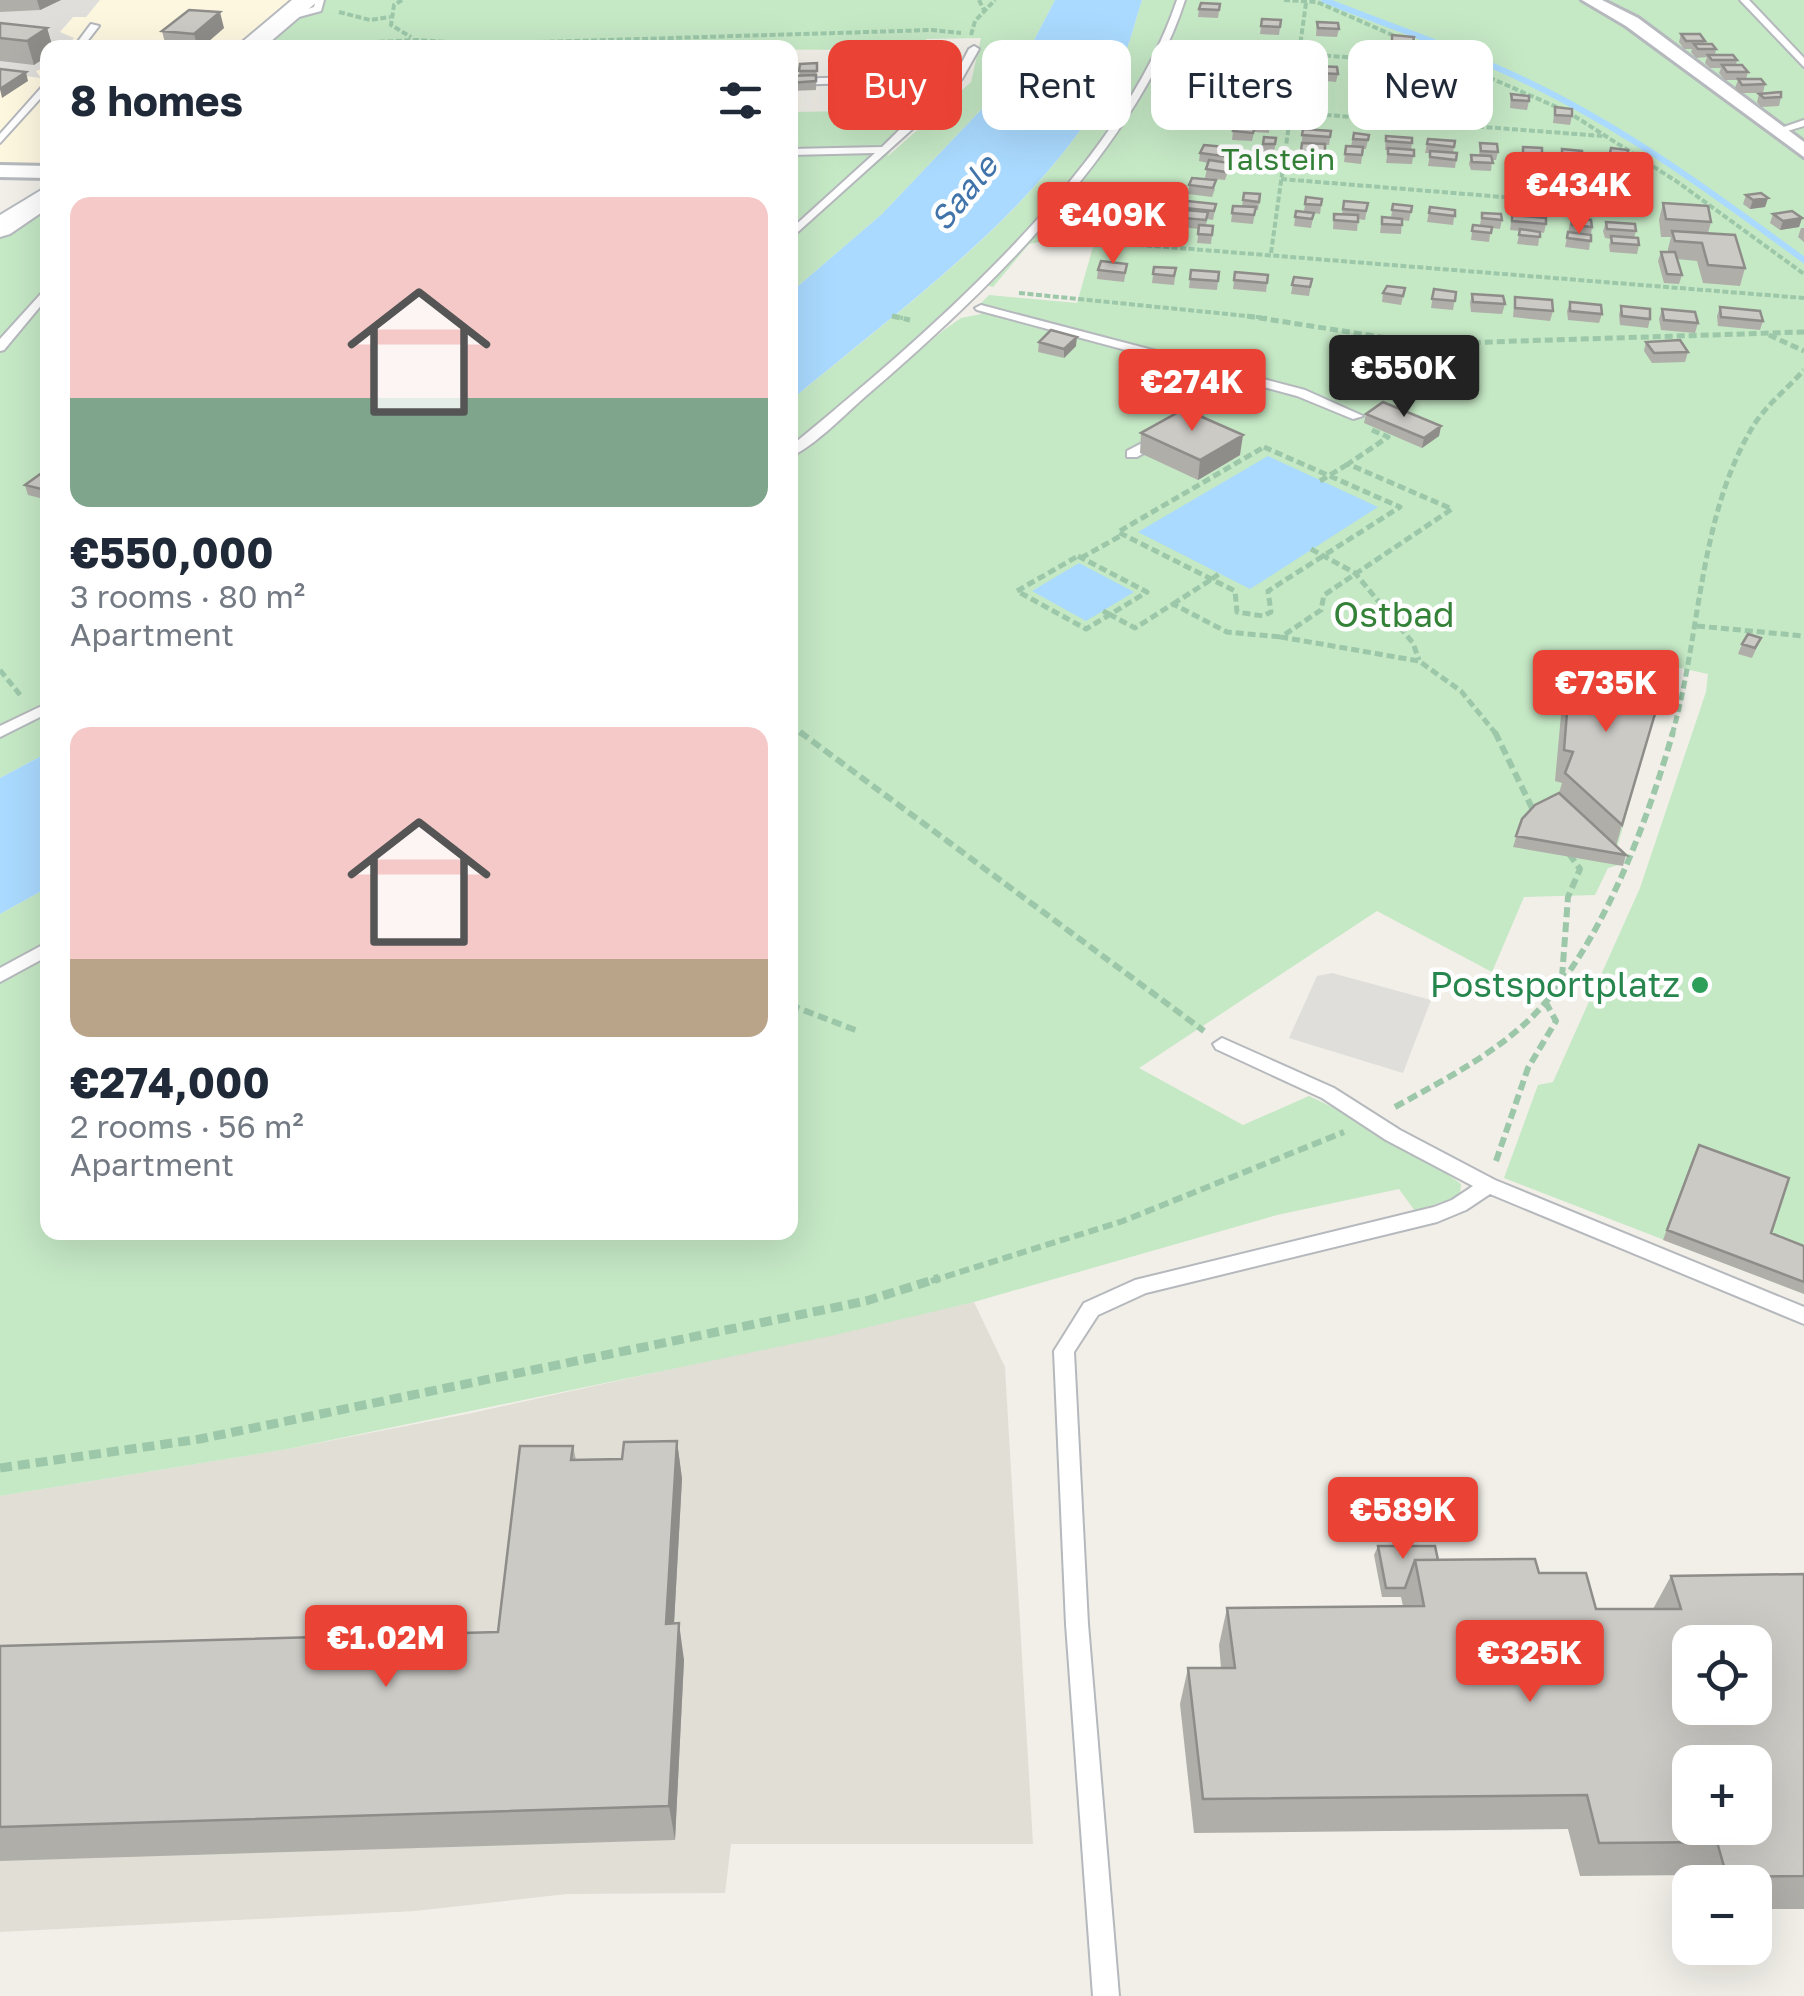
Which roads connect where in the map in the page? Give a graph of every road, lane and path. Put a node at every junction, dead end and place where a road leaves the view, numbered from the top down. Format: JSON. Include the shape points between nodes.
{"nodes":[{"id":1,"x":402,"y":0,"type":"edge"},
{"id":2,"x":978,"y":0,"type":"edge"},
{"id":3,"x":995,"y":0,"type":"edge"},
{"id":4,"x":1181,"y":0,"type":"edge"},
{"id":5,"x":1284,"y":0,"type":"edge"},
{"id":6,"x":1590,"y":0,"type":"edge"},
{"id":7,"x":1744,"y":0,"type":"edge"},
{"id":8,"x":1306,"y":2,"type":"junction"},
{"id":9,"x":315,"y":3,"type":"edge"},
{"id":10,"x":984,"y":10,"type":"junction"},
{"id":11,"x":390,"y":17,"type":"junction"},
{"id":12,"x":94,"y":26,"type":"dead end"},
{"id":13,"x":83,"y":40,"type":"edge"},
{"id":14,"x":258,"y":40,"type":"edge"},
{"id":15,"x":417,"y":40,"type":"edge"},
{"id":16,"x":687,"y":40,"type":"edge"},
{"id":17,"x":1166,"y":40,"type":"edge"},
{"id":18,"x":1301,"y":40,"type":"edge"},
{"id":19,"x":1403,"y":40,"type":"edge"},
{"id":20,"x":972,"y":44,"type":"junction"},
{"id":21,"x":1804,"y":64,"type":"edge"},
{"id":22,"x":962,"y":68,"type":"edge"},
{"id":23,"x":1151,"y":69,"type":"edge"},
{"id":24,"x":1493,"y":77,"type":"edge"},
{"id":25,"x":828,"y":81,"type":"edge"},
{"id":26,"x":798,"y":82,"type":"edge"},
{"id":27,"x":40,"y":92,"type":"edge"},
{"id":28,"x":1134,"y":100,"type":"junction"},
{"id":29,"x":1151,"y":102,"type":"edge"},
{"id":30,"x":0,"y":116,"type":"edge"},
{"id":31,"x":20,"y":116,"type":"junction"},
{"id":32,"x":1328,"y":117,"type":"edge"},
{"id":33,"x":1804,"y":123,"type":"edge"},
{"id":34,"x":906,"y":130,"type":"edge"},
{"id":35,"x":1287,"y":130,"type":"edge"},
{"id":36,"x":1777,"y":131,"type":"junction"},
{"id":37,"x":1606,"y":136,"type":"junction"},
{"id":38,"x":0,"y":140,"type":"edge"},
{"id":39,"x":882,"y":150,"type":"junction"},
{"id":40,"x":1804,"y":151,"type":"edge"},
{"id":41,"x":798,"y":152,"type":"edge"},
{"id":42,"x":0,"y":171,"type":"edge"},
{"id":43,"x":40,"y":172,"type":"edge"},
{"id":44,"x":1281,"y":179,"type":"junction"},
{"id":45,"x":40,"y":200,"type":"edge"},
{"id":46,"x":1640,"y":208,"type":"dead end"},
{"id":47,"x":0,"y":228,"type":"edge"},
{"id":48,"x":798,"y":229,"type":"edge"},
{"id":49,"x":1044,"y":236,"type":"dead end"},
{"id":50,"x":1271,"y":253,"type":"junction"},
{"id":51,"x":1804,"y":274,"type":"edge"},
{"id":52,"x":978,"y":289,"type":"junction"},
{"id":53,"x":1804,"y":298,"type":"edge"},
{"id":54,"x":40,"y":299,"type":"edge"},
{"id":55,"x":981,"y":308,"type":"dead end"},
{"id":56,"x":895,"y":312,"type":"dead end"},
{"id":57,"x":888,"y":319,"type":"dead end"},
{"id":58,"x":1804,"y":332,"type":"edge"},
{"id":59,"x":1768,"y":334,"type":"junction"},
{"id":60,"x":0,"y":347,"type":"edge"},
{"id":61,"x":1804,"y":350,"type":"edge"},
{"id":62,"x":1222,"y":371,"type":"junction"},
{"id":63,"x":1803,"y":373,"type":"edge"},
{"id":64,"x":1357,"y":416,"type":"joint"},
{"id":65,"x":798,"y":446,"type":"edge"},
{"id":66,"x":1132,"y":454,"type":"dead end"},
{"id":67,"x":1348,"y":464,"type":"junction"},
{"id":68,"x":1328,"y":476,"type":"junction"},
{"id":69,"x":1320,"y":480,"type":"dead end"},
{"id":70,"x":1123,"y":534,"type":"junction"},
{"id":71,"x":1312,"y":550,"type":"dead end"},
{"id":72,"x":1325,"y":556,"type":"junction"},
{"id":73,"x":1081,"y":558,"type":"junction"},
{"id":74,"x":1355,"y":573,"type":"junction"},
{"id":75,"x":1220,"y":574,"type":"dead end"},
{"id":76,"x":1212,"y":579,"type":"junction"},
{"id":77,"x":1173,"y":604,"type":"junction"},
{"id":78,"x":1236,"y":606,"type":"junction"},
{"id":79,"x":1253,"y":612,"type":"dead end"},
{"id":80,"x":1106,"y":613,"type":"junction"},
{"id":81,"x":1696,"y":626,"type":"junction"},
{"id":82,"x":1804,"y":636,"type":"edge"},
{"id":83,"x":1281,"y":637,"type":"junction"},
{"id":84,"x":1419,"y":661,"type":"junction"},
{"id":85,"x":0,"y":670,"type":"edge"},
{"id":86,"x":40,"y":710,"type":"edge"},
{"id":87,"x":40,"y":712,"type":"edge"},
{"id":88,"x":798,"y":731,"type":"edge"},
{"id":89,"x":0,"y":732,"type":"edge"},
{"id":90,"x":1536,"y":820,"type":"edge"},
{"id":91,"x":1561,"y":843,"type":"edge"},
{"id":92,"x":40,"y":953,"type":"edge"},
{"id":93,"x":0,"y":976,"type":"edge"},
{"id":94,"x":1562,"y":978,"type":"junction"},
{"id":95,"x":1546,"y":1002,"type":"junction"},
{"id":96,"x":798,"y":1009,"type":"edge"},
{"id":97,"x":858,"y":1031,"type":"dead end"},
{"id":98,"x":1222,"y":1044,"type":"joint"},
{"id":99,"x":1370,"y":1120,"type":"junction"},
{"id":100,"x":1488,"y":1185,"type":"junction"},
{"id":101,"x":1804,"y":1316,"type":"edge"},
{"id":102,"x":0,"y":1468,"type":"edge"},
{"id":103,"x":1106,"y":1996,"type":"edge"}],
"edges":[{"from":1,"to":11,"type":"path"},
{"from":2,"to":10,"type":"path"},
{"from":3,"to":10,"type":"path"},
{"from":4,"to":17,"type":"lane"},
{"from":5,"to":8,"type":"path"},
{"from":6,"to":36,"type":"street","via":[[1632,22]]},
{"from":7,"to":21,"type":"lane"},
{"from":8,"to":18,"type":"path"},
{"from":8,"to":19,"type":"path"},
{"from":9,"to":11,"type":"path","via":[[370,20]]},
{"from":9,"to":14,"type":"street"},
{"from":10,"to":20,"type":"path"},
{"from":11,"to":15,"type":"path","via":[[398,32]]},
{"from":12,"to":13,"type":"lane"},
{"from":16,"to":20,"type":"path","via":[[932,30],[954,32]]},
{"from":20,"to":22,"type":"lane"},
{"from":23,"to":28,"type":"lane"},
{"from":24,"to":37,"type":"path"},
{"from":25,"to":26,"type":"lane"},
{"from":27,"to":31,"type":"lane"},
{"from":28,"to":29,"type":"path"},
{"from":28,"to":52,"type":"lane","via":[[1052,208]]},
{"from":30,"to":31,"type":"lane"},
{"from":31,"to":38,"type":"lane"},
{"from":32,"to":37,"type":"path"},
{"from":33,"to":36,"type":"lane"},
{"from":34,"to":39,"type":"lane"},
{"from":35,"to":44,"type":"path"},
{"from":36,"to":40,"type":"street"},
{"from":37,"to":51,"type":"path"},
{"from":39,"to":41,"type":"lane"},
{"from":39,"to":48,"type":"lane"},
{"from":42,"to":43,"type":"street"},
{"from":44,"to":46,"type":"path"},
{"from":44,"to":50,"type":"path"},
{"from":45,"to":47,"type":"street"},
{"from":49,"to":50,"type":"path"},
{"from":50,"to":53,"type":"path"},
{"from":52,"to":59,"type":"path","via":[[1258,316],[1426,344]]},
{"from":52,"to":65,"type":"lane"},
{"from":54,"to":60,"type":"lane"},
{"from":55,"to":62,"type":"lane"},
{"from":56,"to":57,"type":"path"},
{"from":58,"to":59,"type":"path"},
{"from":59,"to":61,"type":"path"},
{"from":62,"to":64,"type":"lane"},
{"from":62,"to":66,"type":"lane","via":[[1215,395],[1188,423]]},
{"from":63,"to":81,"type":"path","via":[[1754,424],[1728,475],[1708,545]]},
{"from":64,"to":67,"type":"path","via":[[1350,420],[1388,437]]},
{"from":67,"to":68,"type":"path"},
{"from":67,"to":74,"type":"path","via":[[1452,510]]},
{"from":68,"to":69,"type":"path"},
{"from":68,"to":70,"type":"path","via":[[1264,447],[1118,532]]},
{"from":68,"to":72,"type":"path","via":[[1400,507]]},
{"from":70,"to":73,"type":"path"},
{"from":70,"to":76,"type":"path"},
{"from":71,"to":72,"type":"path"},
{"from":72,"to":74,"type":"path"},
{"from":72,"to":78,"type":"path","via":[[1268,591],[1271,612],[1264,616],[1248,617]]},
{"from":73,"to":80,"type":"path","via":[[1147,592]]},
{"from":73,"to":80,"type":"path","via":[[1017,591],[1086,629]]},
{"from":74,"to":83,"type":"path","via":[[1324,594],[1320,610]]},
{"from":74,"to":84,"type":"path","via":[[1413,643]]},
{"from":75,"to":76,"type":"path"},
{"from":76,"to":77,"type":"path"},
{"from":76,"to":78,"type":"path","via":[[1234,591]]},
{"from":77,"to":80,"type":"path","via":[[1135,628]]},
{"from":77,"to":83,"type":"path","via":[[1227,632]]},
{"from":78,"to":79,"type":"path"},
{"from":81,"to":82,"type":"path"},
{"from":81,"to":94,"type":"path","via":[[1668,746],[1626,861]]},
{"from":83,"to":84,"type":"path"},
{"from":84,"to":90,"type":"path","via":[[1483,710],[1503,738]]},
{"from":85,"to":86,"type":"path"},
{"from":87,"to":89,"type":"lane"},
{"from":88,"to":98,"type":"path"},
{"from":91,"to":94,"type":"path","via":[[1580,869],[1568,897]]},
{"from":92,"to":93,"type":"lane"},
{"from":94,"to":95,"type":"path"},
{"from":95,"to":99,"type":"path","via":[[1504,1043]]},
{"from":95,"to":100,"type":"path","via":[[1556,1022],[1528,1068]]},
{"from":96,"to":97,"type":"path"},
{"from":98,"to":99,"type":"lane"},
{"from":99,"to":100,"type":"lane"},
{"from":99,"to":102,"type":"path","via":[[1123,1221],[866,1301],[200,1439]]},
{"from":100,"to":101,"type":"lane"},
{"from":100,"to":103,"type":"lane","via":[[1437,1214],[1142,1286],[1092,1310],[1064,1351]]}]}
